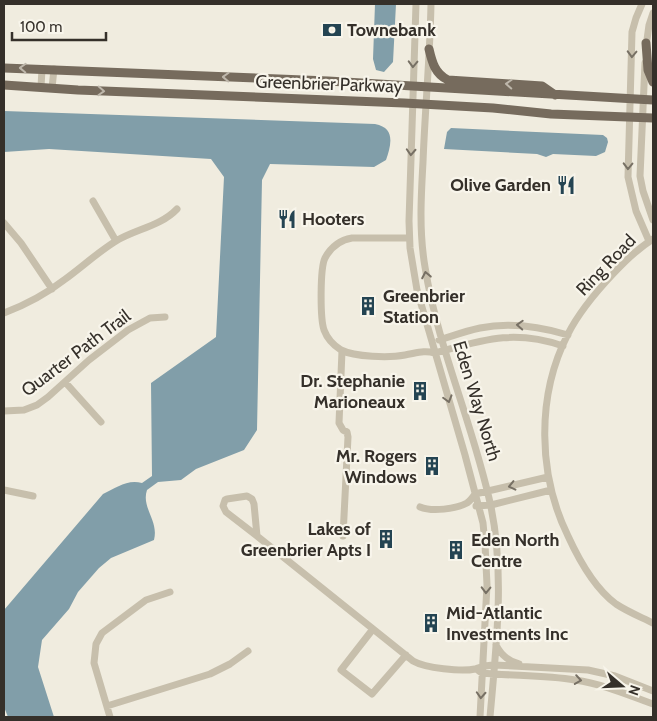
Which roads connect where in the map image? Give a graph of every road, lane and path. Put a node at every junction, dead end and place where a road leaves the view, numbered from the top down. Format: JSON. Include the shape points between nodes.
{"nodes":[{"id":1,"x":416,"y":4,"type":"edge"},
{"id":2,"x":431,"y":4,"type":"edge"},
{"id":3,"x":642,"y":4,"type":"edge"},
{"id":4,"x":653,"y":13,"type":"edge"},
{"id":5,"x":646,"y":43,"type":"junction"},
{"id":6,"x":429,"y":49,"type":"junction"},
{"id":7,"x":4,"y":68,"type":"edge"},
{"id":8,"x":42,"y":69,"type":"junction"},
{"id":9,"x":54,"y":69,"type":"junction"},
{"id":10,"x":653,"y":82,"type":"edge"},
{"id":11,"x":4,"y":85,"type":"edge"},
{"id":12,"x":41,"y":87,"type":"junction"},
{"id":13,"x":412,"y":87,"type":"junction"},
{"id":14,"x":52,"y":88,"type":"junction"},
{"id":15,"x":427,"y":88,"type":"junction"},
{"id":16,"x":555,"y":95,"type":"junction"},
{"id":17,"x":630,"y":98,"type":"junction"},
{"id":18,"x":642,"y":99,"type":"junction"},
{"id":19,"x":653,"y":100,"type":"edge"},
{"id":20,"x":413,"y":104,"type":"junction"},
{"id":21,"x":426,"y":104,"type":"junction"},
{"id":22,"x":630,"y":117,"type":"junction"},
{"id":23,"x":642,"y":118,"type":"junction"},
{"id":24,"x":653,"y":118,"type":"edge"},
{"id":25,"x":93,"y":201,"type":"dead end"},
{"id":26,"x":177,"y":209,"type":"dead end"},
{"id":27,"x":653,"y":220,"type":"edge"},
{"id":28,"x":4,"y":223,"type":"edge"},
{"id":29,"x":410,"y":238,"type":"junction"},
{"id":30,"x":651,"y":240,"type":"edge"},
{"id":31,"x":116,"y":241,"type":"junction"},
{"id":32,"x":52,"y":289,"type":"junction"},
{"id":33,"x":4,"y":313,"type":"edge"},
{"id":34,"x":164,"y":317,"type":"dead end"},
{"id":35,"x":568,"y":335,"type":"junction"},
{"id":36,"x":443,"y":339,"type":"junction"},
{"id":37,"x":432,"y":342,"type":"junction"},
{"id":38,"x":563,"y":346,"type":"junction"},
{"id":39,"x":342,"y":350,"type":"junction"},
{"id":40,"x":426,"y":350,"type":"junction"},
{"id":41,"x":446,"y":350,"type":"junction"},
{"id":42,"x":435,"y":353,"type":"junction"},
{"id":43,"x":65,"y":382,"type":"junction"},
{"id":44,"x":4,"y":411,"type":"edge"},
{"id":45,"x":101,"y":422,"type":"dead end"},
{"id":46,"x":548,"y":478,"type":"junction"},
{"id":47,"x":4,"y":490,"type":"edge"},
{"id":48,"x":551,"y":490,"type":"junction"},
{"id":49,"x":487,"y":492,"type":"junction"},
{"id":50,"x":475,"y":494,"type":"junction"},
{"id":51,"x":33,"y":496,"type":"dead end"},
{"id":52,"x":467,"y":503,"type":"junction"},
{"id":53,"x":491,"y":505,"type":"junction"},
{"id":54,"x":420,"y":507,"type":"dead end"},
{"id":55,"x":479,"y":507,"type":"junction"},
{"id":56,"x":257,"y":536,"type":"junction"},
{"id":57,"x":343,"y":536,"type":"dead end"},
{"id":58,"x":170,"y":592,"type":"dead end"},
{"id":59,"x":653,"y":623,"type":"edge"},
{"id":60,"x":372,"y":629,"type":"junction"},
{"id":61,"x":496,"y":645,"type":"junction"},
{"id":62,"x":248,"y":651,"type":"dead end"},
{"id":63,"x":406,"y":655,"type":"junction"},
{"id":64,"x":483,"y":665,"type":"junction"},
{"id":65,"x":494,"y":665,"type":"junction"},
{"id":66,"x":532,"y":667,"type":"junction"},
{"id":67,"x":474,"y":669,"type":"junction"},
{"id":68,"x":482,"y":673,"type":"junction"},
{"id":69,"x":493,"y":674,"type":"junction"},
{"id":70,"x":653,"y":691,"type":"edge"},
{"id":71,"x":653,"y":704,"type":"edge"},
{"id":72,"x":107,"y":706,"type":"junction"},
{"id":73,"x":110,"y":717,"type":"edge"},
{"id":74,"x":480,"y":717,"type":"edge"},
{"id":75,"x":490,"y":717,"type":"edge"}],
"edges":[{"from":1,"to":13,"type":"street","name":"Eden Way North","one_way":true},
{"from":2,"to":6,"type":"street","name":"Eden Way North"},
{"from":3,"to":17,"type":"street","one_way":true,"via":[[632,32]]},
{"from":4,"to":5,"type":"street"},
{"from":5,"to":10,"type":"main road","via":[[648,70]]},
{"from":5,"to":18,"type":"street"},
{"from":6,"to":15,"type":"street","name":"Eden Way North"},
{"from":16,"to":6,"type":"main road","one_way":true,"via":[[542,86],[448,80],[435,68]]},
{"from":8,"to":7,"type":"main road","name":"Greenbrier Parkway","one_way":true},
{"from":8,"to":9,"type":"main road","name":"Greenbrier Parkway"},
{"from":8,"to":12,"type":"street"},
{"from":13,"to":9,"type":"main road","name":"Greenbrier Parkway","one_way":true},
{"from":9,"to":14,"type":"street"},
{"from":11,"to":12,"type":"main road","name":"Greenbrier Parkway"},
{"from":12,"to":14,"type":"main road","name":"Greenbrier Parkway"},
{"from":13,"to":15,"type":"main road","name":"Greenbrier Parkway"},
{"from":13,"to":20,"type":"street","name":"Eden Way North"},
{"from":14,"to":20,"type":"main road","name":"Greenbrier Parkway","one_way":true},
{"from":15,"to":16,"type":"main road","name":"Greenbrier Parkway"},
{"from":15,"to":21,"type":"street","name":"Eden Way North"},
{"from":16,"to":17,"type":"main road","name":"Greenbrier Parkway"},
{"from":17,"to":18,"type":"main road","name":"Greenbrier Parkway"},
{"from":17,"to":22,"type":"street"},
{"from":18,"to":19,"type":"main road","name":"Greenbrier Parkway"},
{"from":18,"to":23,"type":"street"},
{"from":20,"to":21,"type":"main road","name":"Greenbrier Parkway"},
{"from":20,"to":29,"type":"street","name":"Eden Way North","one_way":true},
{"from":21,"to":22,"type":"main road","name":"Greenbrier Parkway"},
{"from":36,"to":21,"type":"street","name":"Eden Way North","one_way":true,"via":[[429,289],[422,244]]},
{"from":22,"to":23,"type":"main road","name":"Greenbrier Parkway"},
{"from":22,"to":30,"type":"street","one_way":true,"via":[[629,185],[636,211]]},
{"from":23,"to":24,"type":"main road","name":"Greenbrier Parkway"},
{"from":23,"to":27,"type":"street","via":[[640,176]]},
{"from":25,"to":31,"type":"street"},
{"from":26,"to":31,"type":"street","via":[[162,221]]},
{"from":28,"to":32,"type":"street"},
{"from":29,"to":37,"type":"street","name":"Eden Way North","via":[[417,290]]},
{"from":29,"to":39,"type":"street","via":[[352,238],[340,242],[329,252],[322,269],[322,324],[329,340]]},
{"from":30,"to":35,"type":"street","name":"Ring Road","via":[[595,293]]},
{"from":31,"to":32,"type":"street"},
{"from":32,"to":33,"type":"street"},
{"from":34,"to":43,"type":"street","name":"Quarter Path Trail","via":[[150,318],[128,330]]},
{"from":35,"to":36,"type":"street","one_way":true,"via":[[544,328],[501,325]]},
{"from":35,"to":38,"type":"street","name":"Ring Road"},
{"from":36,"to":37,"type":"street"},
{"from":36,"to":41,"type":"street","name":"Eden Way North"},
{"from":37,"to":40,"type":"street"},
{"from":37,"to":42,"type":"street","name":"Eden Way North"},
{"from":38,"to":41,"type":"street","via":[[538,338],[502,337]]},
{"from":38,"to":46,"type":"street","name":"Ring Road","via":[[547,398],[545,448]]},
{"from":39,"to":40,"type":"street","via":[[355,354],[396,356]]},
{"from":39,"to":57,"type":"street","via":[[339,423],[348,437]]},
{"from":40,"to":42,"type":"street"},
{"from":41,"to":42,"type":"street"},
{"from":41,"to":49,"type":"street","name":"Eden Way North"},
{"from":42,"to":50,"type":"street","name":"Eden Way North","one_way":true},
{"from":43,"to":44,"type":"street","name":"Quarter Path Trail","via":[[32,407]]},
{"from":43,"to":45,"type":"street"},
{"from":46,"to":48,"type":"street","name":"Ring Road"},
{"from":46,"to":49,"type":"street","one_way":true},
{"from":47,"to":51,"type":"street"},
{"from":48,"to":53,"type":"street"},
{"from":48,"to":59,"type":"street","name":"Ring Road","via":[[559,519],[577,556],[596,584],[616,603]]},
{"from":49,"to":50,"type":"street"},
{"from":49,"to":53,"type":"street","name":"Eden Way North"},
{"from":50,"to":52,"type":"street"},
{"from":50,"to":55,"type":"street","name":"Eden Way North"},
{"from":52,"to":54,"type":"street","via":[[438,510]]},
{"from":52,"to":55,"type":"street"},
{"from":53,"to":55,"type":"street"},
{"from":53,"to":61,"type":"street","name":"Eden Way North","via":[[498,560]]},
{"from":55,"to":64,"type":"street","name":"Eden Way North","one_way":true,"via":[[486,566]]},
{"from":56,"to":56,"type":"street","via":[[252,499],[247,496],[225,500],[226,512]]},
{"from":56,"to":60,"type":"street"},
{"from":58,"to":72,"type":"street","via":[[146,600],[100,636],[93,658]]},
{"from":60,"to":63,"type":"street"},
{"from":60,"to":63,"type":"street","via":[[341,670],[356,683],[372,694]]},
{"from":61,"to":65,"type":"street","name":"Eden Way North"},
{"from":61,"to":66,"type":"street","via":[[512,662]]},
{"from":62,"to":72,"type":"street","via":[[210,674]]},
{"from":63,"to":67,"type":"street","via":[[430,668]]},
{"from":64,"to":65,"type":"street"},
{"from":64,"to":67,"type":"street"},
{"from":64,"to":68,"type":"street","name":"Eden Way North"},
{"from":65,"to":66,"type":"street"},
{"from":65,"to":69,"type":"street","name":"Eden Way North"},
{"from":66,"to":70,"type":"street","via":[[600,672]]},
{"from":67,"to":68,"type":"street"},
{"from":68,"to":69,"type":"street"},
{"from":68,"to":74,"type":"street","name":"Eden Way North","one_way":true},
{"from":69,"to":71,"type":"street","one_way":true,"via":[[588,682]]},
{"from":69,"to":75,"type":"street","name":"Eden Way North"},
{"from":72,"to":73,"type":"street"}]}
